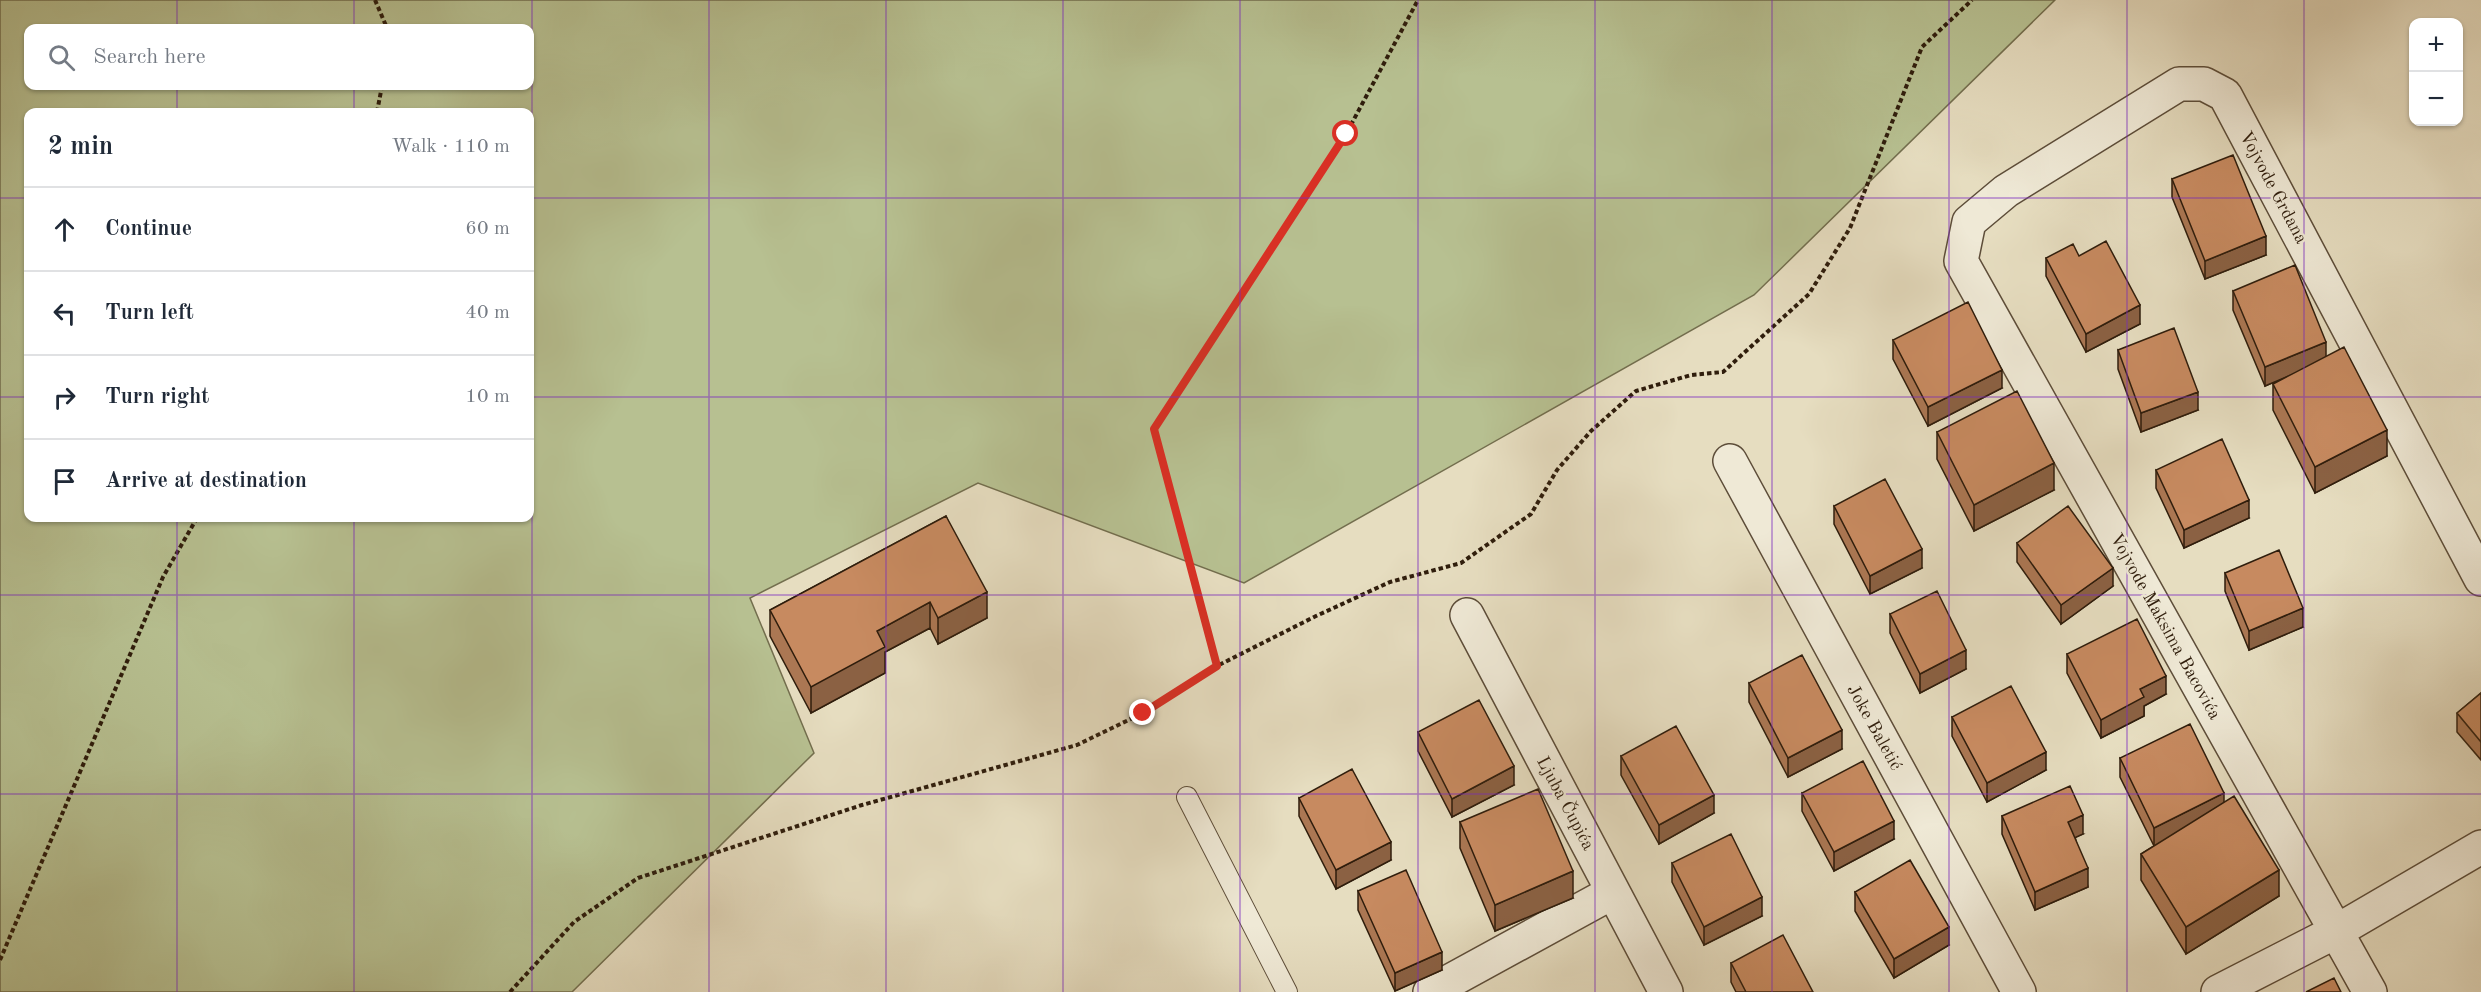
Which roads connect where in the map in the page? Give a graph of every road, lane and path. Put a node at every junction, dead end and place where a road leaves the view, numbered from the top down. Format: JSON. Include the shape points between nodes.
{"nodes":[{"id":1,"x":375,"y":0,"type":"edge"},
{"id":2,"x":1418,"y":0,"type":"edge"},
{"id":3,"x":1972,"y":0,"type":"edge"},
{"id":4,"x":385,"y":24,"type":"edge"},
{"id":5,"x":381,"y":90,"type":"edge"},
{"id":6,"x":377,"y":108,"type":"edge"},
{"id":7,"x":1961,"y":261,"type":"joint"},
{"id":8,"x":1730,"y":461,"type":"dead end"},
{"id":9,"x":194,"y":522,"type":"edge"},
{"id":10,"x":2481,"y":579,"type":"edge"},
{"id":11,"x":1467,"y":615,"type":"dead end"},
{"id":12,"x":1217,"y":666,"type":"junction"},
{"id":13,"x":1187,"y":797,"type":"dead end"},
{"id":14,"x":2481,"y":847,"type":"edge"},
{"id":15,"x":1613,"y":892,"type":"junction"},
{"id":16,"x":2337,"y":931,"type":"junction"},
{"id":17,"x":0,"y":960,"type":"edge"},
{"id":18,"x":510,"y":992,"type":"edge"},
{"id":19,"x":1287,"y":992,"type":"edge"},
{"id":20,"x":1430,"y":992,"type":"edge"},
{"id":21,"x":1666,"y":992,"type":"edge"},
{"id":22,"x":2019,"y":992,"type":"edge"},
{"id":23,"x":2218,"y":992,"type":"edge"},
{"id":24,"x":2370,"y":992,"type":"edge"}],
"edges":[{"from":1,"to":4,"type":"path"},
{"from":2,"to":12,"type":"path","via":[[1346,134],[1154,429]]},
{"from":3,"to":12,"type":"path","via":[[1922,48],[1850,228],[1809,294],[1723,372],[1691,375],[1635,391],[1591,431],[1557,470],[1531,514],[1461,563],[1390,582]]},
{"from":5,"to":6,"type":"path"},
{"from":7,"to":10,"type":"street","name":"Vojvode Grdana","via":[[1969,222],[2006,191],[2180,84],[2204,84],[2225,95]]},
{"from":7,"to":16,"type":"street","name":"Vojvode Maksima Bacovića"},
{"from":8,"to":22,"type":"street","name":"Joke Baletić"},
{"from":9,"to":17,"type":"path","via":[[163,577]]},
{"from":11,"to":15,"type":"street","name":"Ljuba Čupića"},
{"from":12,"to":18,"type":"path","via":[[1143,713],[1077,745],[862,805],[638,878],[574,922]]},
{"from":13,"to":19,"type":"lane"},
{"from":14,"to":16,"type":"street"},
{"from":15,"to":20,"type":"street"},
{"from":15,"to":21,"type":"street","name":"Ljuba Čupića"},
{"from":16,"to":23,"type":"street"},
{"from":16,"to":24,"type":"street","name":"Vojvode Maksima Bacovića"}]}
